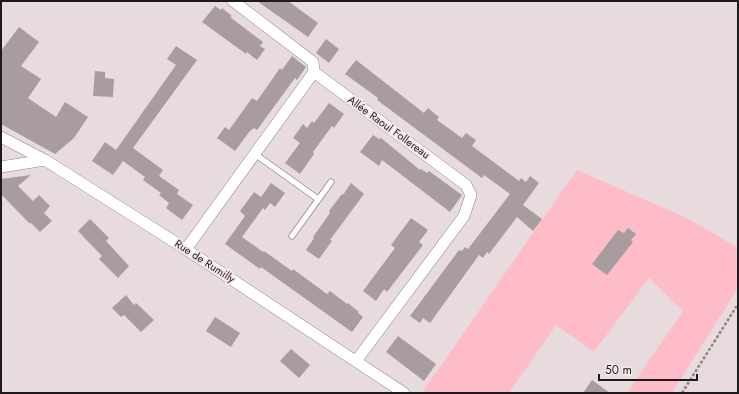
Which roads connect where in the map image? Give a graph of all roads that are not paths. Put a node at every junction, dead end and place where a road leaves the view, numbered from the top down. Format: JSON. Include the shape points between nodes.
{"nodes":[{"id":1,"x":233,"y":1,"type":"edge"},
{"id":2,"x":314,"y":72,"type":"junction"},
{"id":3,"x":1,"y":138,"type":"edge"},
{"id":4,"x":255,"y":154,"type":"junction"},
{"id":5,"x":45,"y":160,"type":"junction"},
{"id":6,"x":1,"y":167,"type":"edge"},
{"id":7,"x":331,"y":182,"type":"dead end"},
{"id":8,"x":318,"y":199,"type":"junction"},
{"id":9,"x":292,"y":236,"type":"dead end"},
{"id":10,"x":186,"y":249,"type":"junction"},
{"id":11,"x":356,"y":361,"type":"junction"},
{"id":12,"x":404,"y":393,"type":"edge"}],
"edges":[{"from":1,"to":2,"type":"street","via":[[313,62]]},
{"from":2,"to":4,"type":"street"},
{"from":2,"to":11,"type":"street","name":"Allée Raoul Follereau","via":[[466,184],[471,195],[464,216]]},
{"from":3,"to":5,"type":"street","name":"Rue de Rumilly"},
{"from":4,"to":8,"type":"lane"},
{"from":4,"to":10,"type":"street"},
{"from":5,"to":6,"type":"street"},
{"from":5,"to":10,"type":"street","name":"Rue de Rumilly"},
{"from":7,"to":8,"type":"lane"},
{"from":8,"to":9,"type":"lane"},
{"from":10,"to":11,"type":"street","name":"Rue de Rumilly"},
{"from":11,"to":12,"type":"street","name":"Rue de Rumilly"}]}
